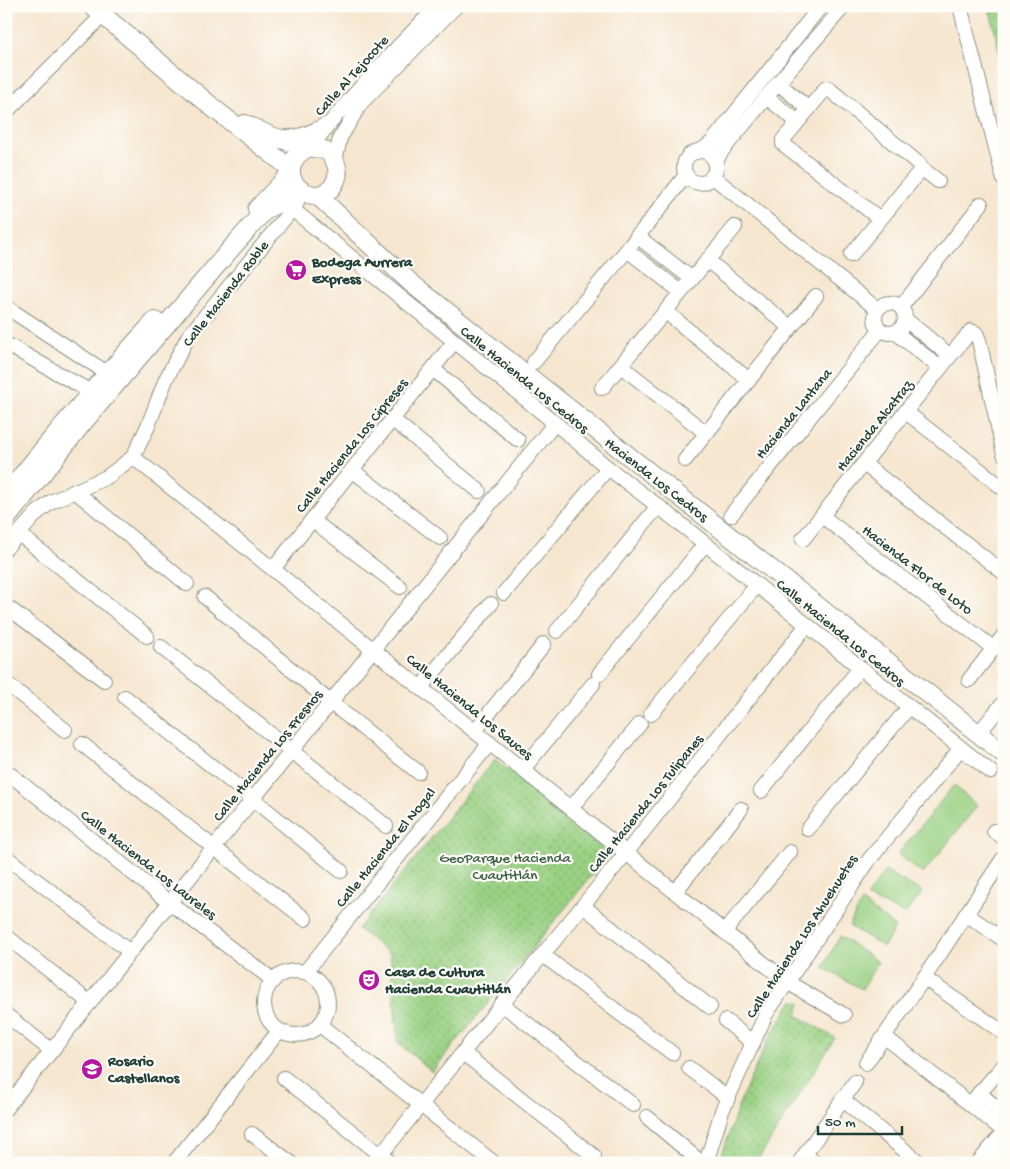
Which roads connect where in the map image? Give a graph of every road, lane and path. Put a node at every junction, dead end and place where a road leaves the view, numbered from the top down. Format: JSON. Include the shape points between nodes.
{"nodes":[{"id":1,"x":438,"y":6,"type":"edge"},
{"id":2,"x":456,"y":6,"type":"edge"},
{"id":3,"x":821,"y":6,"type":"edge"},
{"id":4,"x":844,"y":6,"type":"edge"},
{"id":5,"x":960,"y":6,"type":"edge"},
{"id":6,"x":98,"y":11,"type":"edge"},
{"id":7,"x":778,"y":83,"type":"junction"},
{"id":8,"x":766,"y":98,"type":"junction"},
{"id":9,"x":809,"y":109,"type":"junction"},
{"id":10,"x":217,"y":111,"type":"junction"},
{"id":11,"x":6,"y":112,"type":"edge"},
{"id":12,"x":798,"y":122,"type":"junction"},
{"id":13,"x":328,"y":124,"type":"junction"},
{"id":14,"x":271,"y":136,"type":"junction"},
{"id":15,"x":322,"y":152,"type":"junction"},
{"id":16,"x":696,"y":152,"type":"junction"},
{"id":17,"x":919,"y":168,"type":"junction"},
{"id":18,"x":291,"y":171,"type":"junction"},
{"id":19,"x":714,"y":172,"type":"junction"},
{"id":20,"x":686,"y":175,"type":"junction"},
{"id":21,"x":1004,"y":180,"type":"edge"},
{"id":22,"x":938,"y":181,"type":"dead end"},
{"id":23,"x":308,"y":193,"type":"junction"},
{"id":24,"x":980,"y":204,"type":"dead end"},
{"id":25,"x":292,"y":209,"type":"junction"},
{"id":26,"x":880,"y":219,"type":"junction"},
{"id":27,"x":735,"y":227,"type":"dead end"},
{"id":28,"x":638,"y":236,"type":"junction"},
{"id":29,"x":627,"y":250,"type":"junction"},
{"id":30,"x":850,"y":254,"type":"dead end"},
{"id":31,"x":707,"y":260,"type":"junction"},
{"id":32,"x":692,"y":279,"type":"junction"},
{"id":33,"x":681,"y":292,"type":"junction"},
{"id":34,"x":816,"y":296,"type":"dead end"},
{"id":35,"x":6,"y":307,"type":"edge"},
{"id":36,"x":878,"y":309,"type":"junction"},
{"id":37,"x":666,"y":312,"type":"junction"},
{"id":38,"x":903,"y":313,"type":"junction"},
{"id":39,"x":790,"y":327,"type":"junction"},
{"id":40,"x":880,"y":330,"type":"junction"},
{"id":41,"x":896,"y":332,"type":"junction"},
{"id":42,"x":454,"y":342,"type":"junction"},
{"id":43,"x":6,"y":344,"type":"edge"},
{"id":44,"x":950,"y":356,"type":"junction"},
{"id":45,"x":534,"y":362,"type":"dead end"},
{"id":46,"x":621,"y":366,"type":"junction"},
{"id":47,"x":940,"y":368,"type":"junction"},
{"id":48,"x":433,"y":369,"type":"junction"},
{"id":49,"x":107,"y":373,"type":"junction"},
{"id":50,"x":749,"y":380,"type":"junction"},
{"id":51,"x":602,"y":388,"type":"dead end"},
{"id":52,"x":92,"y":392,"type":"junction"},
{"id":53,"x":906,"y":412,"type":"junction"},
{"id":54,"x":392,"y":419,"type":"junction"},
{"id":55,"x":555,"y":423,"type":"junction"},
{"id":56,"x":706,"y":433,"type":"junction"},
{"id":57,"x":518,"y":440,"type":"dead end"},
{"id":58,"x":1004,"y":454,"type":"edge"},
{"id":59,"x":133,"y":457,"type":"junction"},
{"id":60,"x":685,"y":460,"type":"dead end"},
{"id":61,"x":864,"y":464,"type":"junction"},
{"id":62,"x":608,"y":468,"type":"junction"},
{"id":63,"x":352,"y":470,"type":"junction"},
{"id":64,"x":1004,"y":488,"type":"edge"},
{"id":65,"x":75,"y":490,"type":"junction"},
{"id":66,"x":479,"y":491,"type":"dead end"},
{"id":67,"x":6,"y":495,"type":"edge"},
{"id":68,"x":658,"y":506,"type":"junction"},
{"id":69,"x":731,"y":515,"type":"dead end"},
{"id":70,"x":822,"y":516,"type":"junction"},
{"id":71,"x":6,"y":519,"type":"edge"},
{"id":72,"x":312,"y":520,"type":"junction"},
{"id":73,"x":19,"y":534,"type":"junction"},
{"id":74,"x":440,"y":538,"type":"dead end"},
{"id":75,"x":803,"y":539,"type":"dead end"},
{"id":76,"x":705,"y":544,"type":"junction"},
{"id":77,"x":6,"y":548,"type":"edge"},
{"id":78,"x":273,"y":569,"type":"junction"},
{"id":79,"x":1004,"y":573,"type":"edge"},
{"id":80,"x":187,"y":584,"type":"dead end"},
{"id":81,"x":757,"y":585,"type":"junction"},
{"id":82,"x":400,"y":587,"type":"dead end"},
{"id":83,"x":504,"y":593,"type":"dead end"},
{"id":84,"x":205,"y":597,"type":"dead end"},
{"id":85,"x":491,"y":604,"type":"dead end"},
{"id":86,"x":6,"y":606,"type":"edge"},
{"id":87,"x":808,"y":625,"type":"junction"},
{"id":88,"x":557,"y":631,"type":"dead end"},
{"id":89,"x":1004,"y":635,"type":"edge"},
{"id":90,"x":147,"y":636,"type":"dead end"},
{"id":91,"x":544,"y":644,"type":"dead end"},
{"id":92,"x":161,"y":647,"type":"dead end"},
{"id":93,"x":993,"y":648,"type":"junction"},
{"id":94,"x":373,"y":649,"type":"junction"},
{"id":95,"x":860,"y":668,"type":"junction"},
{"id":96,"x":104,"y":680,"type":"dead end"},
{"id":97,"x":969,"y":680,"type":"dead end"},
{"id":98,"x":6,"y":683,"type":"edge"},
{"id":99,"x":421,"y":687,"type":"junction"},
{"id":100,"x":125,"y":697,"type":"dead end"},
{"id":101,"x":330,"y":702,"type":"junction"},
{"id":102,"x":1004,"y":702,"type":"edge"},
{"id":103,"x":909,"y":707,"type":"junction"},
{"id":104,"x":650,"y":714,"type":"dead end"},
{"id":105,"x":640,"y":724,"type":"dead end"},
{"id":106,"x":65,"y":730,"type":"dead end"},
{"id":107,"x":475,"y":731,"type":"junction"},
{"id":108,"x":978,"y":734,"type":"junction"},
{"id":109,"x":82,"y":744,"type":"dead end"},
{"id":110,"x":490,"y":744,"type":"junction"},
{"id":111,"x":961,"y":748,"type":"junction"},
{"id":112,"x":291,"y":751,"type":"junction"},
{"id":113,"x":1004,"y":754,"type":"edge"},
{"id":114,"x":523,"y":769,"type":"junction"},
{"id":115,"x":6,"y":771,"type":"edge"},
{"id":116,"x":418,"y":772,"type":"dead end"},
{"id":117,"x":991,"y":772,"type":"dead end"},
{"id":118,"x":761,"y":792,"type":"dead end"},
{"id":119,"x":253,"y":799,"type":"junction"},
{"id":120,"x":571,"y":808,"type":"junction"},
{"id":121,"x":741,"y":809,"type":"dead end"},
{"id":122,"x":386,"y":826,"type":"dead end"},
{"id":123,"x":808,"y":829,"type":"dead end"},
{"id":124,"x":214,"y":847,"type":"junction"},
{"id":125,"x":627,"y":852,"type":"junction"},
{"id":126,"x":790,"y":852,"type":"dead end"},
{"id":127,"x":6,"y":857,"type":"edge"},
{"id":128,"x":1004,"y":857,"type":"edge"},
{"id":129,"x":341,"y":871,"type":"dead end"},
{"id":130,"x":675,"y":892,"type":"junction"},
{"id":131,"x":170,"y":903,"type":"junction"},
{"id":132,"x":583,"y":906,"type":"junction"},
{"id":133,"x":966,"y":914,"type":"junction"},
{"id":134,"x":306,"y":919,"type":"dead end"},
{"id":135,"x":725,"y":931,"type":"junction"},
{"id":136,"x":6,"y":936,"type":"edge"},
{"id":137,"x":1004,"y":940,"type":"edge"},
{"id":138,"x":130,"y":952,"type":"junction"},
{"id":139,"x":543,"y":955,"type":"junction"},
{"id":140,"x":306,"y":971,"type":"junction"},
{"id":141,"x":924,"y":978,"type":"junction"},
{"id":142,"x":273,"y":980,"type":"junction"},
{"id":143,"x":787,"y":982,"type":"junction"},
{"id":144,"x":90,"y":1003,"type":"junction"},
{"id":145,"x":502,"y":1004,"type":"junction"},
{"id":146,"x":710,"y":1007,"type":"dead end"},
{"id":147,"x":6,"y":1015,"type":"edge"},
{"id":148,"x":844,"y":1015,"type":"dead end"},
{"id":149,"x":726,"y":1021,"type":"dead end"},
{"id":150,"x":320,"y":1025,"type":"junction"},
{"id":151,"x":279,"y":1031,"type":"junction"},
{"id":152,"x":1004,"y":1033,"type":"edge"},
{"id":153,"x":885,"y":1037,"type":"junction"},
{"id":154,"x":753,"y":1043,"type":"junction"},
{"id":155,"x":52,"y":1051,"type":"junction"},
{"id":156,"x":463,"y":1053,"type":"junction"},
{"id":157,"x":672,"y":1053,"type":"dead end"},
{"id":158,"x":866,"y":1063,"type":"dead end"},
{"id":159,"x":1004,"y":1065,"type":"edge"},
{"id":160,"x":689,"y":1068,"type":"dead end"},
{"id":161,"x":284,"y":1078,"type":"dead end"},
{"id":162,"x":855,"y":1082,"type":"dead end"},
{"id":163,"x":728,"y":1098,"type":"junction"},
{"id":164,"x":9,"y":1099,"type":"edge"},
{"id":165,"x":974,"y":1099,"type":"junction"},
{"id":166,"x":842,"y":1100,"type":"junction"},
{"id":167,"x":421,"y":1105,"type":"junction"},
{"id":168,"x":633,"y":1105,"type":"dead end"},
{"id":169,"x":1004,"y":1114,"type":"edge"},
{"id":170,"x":648,"y":1117,"type":"dead end"},
{"id":171,"x":1004,"y":1132,"type":"edge"},
{"id":172,"x":252,"y":1134,"type":"dead end"},
{"id":173,"x":998,"y":1154,"type":"edge"},
{"id":174,"x":594,"y":1156,"type":"dead end"},
{"id":175,"x":382,"y":1160,"type":"edge"},
{"id":176,"x":806,"y":1160,"type":"edge"},
{"id":177,"x":174,"y":1163,"type":"edge"},
{"id":178,"x":291,"y":1163,"type":"edge"},
{"id":179,"x":494,"y":1163,"type":"edge"},
{"id":180,"x":702,"y":1163,"type":"edge"},
{"id":181,"x":706,"y":1163,"type":"edge"},
{"id":182,"x":920,"y":1163,"type":"edge"},
{"id":183,"x":978,"y":1163,"type":"edge"}],
"edges":[{"from":1,"to":13,"type":"street","name":"Calle Al Tejocote"},
{"from":2,"to":15,"type":"street","name":"Calle Al Tejocote","via":[[361,103],[340,138]]},
{"from":3,"to":16,"type":"street","via":[[712,142]]},
{"from":4,"to":7,"type":"street"},
{"from":5,"to":21,"type":"street"},
{"from":6,"to":10,"type":"main road"},
{"from":6,"to":11,"type":"street"},
{"from":7,"to":8,"type":"street"},
{"from":7,"to":9,"type":"street"},
{"from":8,"to":12,"type":"street"},
{"from":8,"to":19,"type":"street","via":[[721,152]]},
{"from":9,"to":12,"type":"street"},
{"from":9,"to":17,"type":"street","via":[[826,90]]},
{"from":10,"to":14,"type":"main road"},
{"from":10,"to":18,"type":"main road"},
{"from":12,"to":26,"type":"street","via":[[783,144]]},
{"from":13,"to":14,"type":"street","via":[[306,135]]},
{"from":13,"to":15,"type":"street","name":"Calle Al Tejocote"},
{"from":14,"to":15,"type":"main road"},
{"from":15,"to":18,"type":"main road","via":[[296,158]]},
{"from":15,"to":23,"type":"main road","via":[[338,168],[338,175],[331,189],[324,193]]},
{"from":16,"to":19,"type":"street","via":[[701,151],[713,158]]},
{"from":16,"to":20,"type":"street","via":[[685,162]]},
{"from":17,"to":22,"type":"street"},
{"from":17,"to":26,"type":"street"},
{"from":18,"to":23,"type":"main road","via":[[297,187]]},
{"from":18,"to":49,"type":"main road","name":"Calle Hacienda Roble"},
{"from":19,"to":20,"type":"street","via":[[706,181],[698,182]]},
{"from":19,"to":36,"type":"street"},
{"from":20,"to":28,"type":"street"},
{"from":23,"to":25,"type":"street"},
{"from":23,"to":71,"type":"main road","name":"Calle Hacienda Roble","via":[[266,209],[82,424]]},
{"from":23,"to":108,"type":"main road","name":"Hacienda Los Cedros","via":[[411,282]]},
{"from":24,"to":38,"type":"street"},
{"from":25,"to":42,"type":"street","name":"Calle Hacienda Los Cedros"},
{"from":25,"to":59,"type":"street","name":"Calle Hacienda Roble","via":[[188,337]]},
{"from":26,"to":30,"type":"street"},
{"from":27,"to":31,"type":"street"},
{"from":28,"to":29,"type":"street"},
{"from":28,"to":32,"type":"street"},
{"from":29,"to":33,"type":"street"},
{"from":29,"to":45,"type":"street"},
{"from":31,"to":32,"type":"street"},
{"from":31,"to":39,"type":"street"},
{"from":32,"to":33,"type":"street"},
{"from":33,"to":37,"type":"street"},
{"from":34,"to":39,"type":"street"},
{"from":35,"to":49,"type":"street"},
{"from":36,"to":38,"type":"street","via":[[889,303],[895,304]]},
{"from":36,"to":40,"type":"street","via":[[874,319]]},
{"from":37,"to":46,"type":"street"},
{"from":37,"to":50,"type":"street"},
{"from":38,"to":41,"type":"street","via":[[902,327]]},
{"from":38,"to":44,"type":"street"},
{"from":39,"to":50,"type":"street"},
{"from":40,"to":41,"type":"street"},
{"from":40,"to":69,"type":"street","name":"Hacienda Lantana"},
{"from":41,"to":47,"type":"street"},
{"from":42,"to":48,"type":"street","name":"Calle Hacienda Los Cipreses"},
{"from":42,"to":55,"type":"street","name":"Calle Hacienda Los Cedros"},
{"from":43,"to":52,"type":"street"},
{"from":44,"to":47,"type":"street","name":"Hacienda Alcatraz"},
{"from":44,"to":58,"type":"street","name":"Hacienda Alcatraz","via":[[971,331],[976,333]]},
{"from":46,"to":51,"type":"street"},
{"from":46,"to":56,"type":"street"},
{"from":47,"to":53,"type":"street","name":"Hacienda Alcatraz"},
{"from":48,"to":54,"type":"street","name":"Calle Hacienda Los Cipreses"},
{"from":48,"to":57,"type":"street"},
{"from":49,"to":52,"type":"main road","name":"Calle Hacienda Roble"},
{"from":50,"to":56,"type":"street"},
{"from":52,"to":67,"type":"main road","name":"Calle Hacienda Roble"},
{"from":53,"to":61,"type":"street","name":"Hacienda Alcatraz"},
{"from":53,"to":64,"type":"street"},
{"from":54,"to":63,"type":"street","name":"Calle Hacienda Los Cipreses"},
{"from":54,"to":66,"type":"street"},
{"from":55,"to":62,"type":"street","name":"Calle Hacienda Los Cedros"},
{"from":55,"to":94,"type":"street","name":"Calle Hacienda Los Fresnos"},
{"from":56,"to":60,"type":"street"},
{"from":59,"to":65,"type":"street","name":"Calle Hacienda Roble","via":[[107,477]]},
{"from":59,"to":78,"type":"street","name":"Calle Hacienda Los Sauces"},
{"from":61,"to":70,"type":"street","name":"Hacienda Alcatraz"},
{"from":61,"to":79,"type":"street"},
{"from":62,"to":68,"type":"street","name":"Calle Hacienda Los Cedros"},
{"from":62,"to":83,"type":"street"},
{"from":63,"to":72,"type":"street","name":"Calle Hacienda Los Cipreses"},
{"from":63,"to":74,"type":"street"},
{"from":65,"to":73,"type":"street","name":"Calle Hacienda Roble","via":[[51,502]]},
{"from":65,"to":80,"type":"street"},
{"from":68,"to":76,"type":"street","name":"Calle Hacienda Los Cedros"},
{"from":68,"to":88,"type":"street"},
{"from":70,"to":75,"type":"street","name":"Hacienda Alcatraz"},
{"from":70,"to":93,"type":"street","name":"Hacienda Flor de Loto"},
{"from":72,"to":78,"type":"street","name":"Calle Hacienda Los Cipreses"},
{"from":72,"to":82,"type":"street"},
{"from":73,"to":77,"type":"street","name":"Calle Hacienda Roble"},
{"from":73,"to":90,"type":"street"},
{"from":76,"to":81,"type":"street","name":"Calle Hacienda Los Cedros"},
{"from":76,"to":114,"type":"street"},
{"from":78,"to":94,"type":"street","name":"Calle Hacienda Los Sauces"},
{"from":81,"to":87,"type":"street","name":"Calle Hacienda Los Cedros"},
{"from":81,"to":104,"type":"street"},
{"from":84,"to":101,"type":"street"},
{"from":85,"to":99,"type":"street"},
{"from":86,"to":96,"type":"street"},
{"from":87,"to":95,"type":"street","name":"Calle Hacienda Los Cedros"},
{"from":87,"to":125,"type":"street","name":"Calle Hacienda Los Tulipanes"},
{"from":89,"to":93,"type":"street"},
{"from":91,"to":107,"type":"street"},
{"from":92,"to":112,"type":"street"},
{"from":93,"to":97,"type":"street"},
{"from":94,"to":99,"type":"street","name":"Calle Hacienda Los Sauces"},
{"from":94,"to":101,"type":"street","name":"Calle Hacienda Los Fresnos"},
{"from":95,"to":103,"type":"street","name":"Calle Hacienda Los Cedros"},
{"from":95,"to":118,"type":"street"},
{"from":98,"to":106,"type":"street"},
{"from":99,"to":107,"type":"street","name":"Calle Hacienda Los Sauces"},
{"from":100,"to":119,"type":"street"},
{"from":101,"to":112,"type":"street","name":"Calle Hacienda Los Fresnos"},
{"from":101,"to":116,"type":"street"},
{"from":102,"to":108,"type":"street"},
{"from":103,"to":111,"type":"street","name":"Calle Hacienda Los Cedros"},
{"from":103,"to":123,"type":"street"},
{"from":105,"to":120,"type":"street"},
{"from":107,"to":110,"type":"street","name":"Calle Hacienda Los Sauces"},
{"from":108,"to":113,"type":"main road","name":"Hacienda Los Cedros"},
{"from":109,"to":124,"type":"street"},
{"from":110,"to":114,"type":"street","name":"Calle Hacienda Los Sauces"},
{"from":110,"to":140,"type":"street","name":"Calle Hacienda El Nogal"},
{"from":111,"to":117,"type":"street","name":"Calle Hacienda Los Cedros"},
{"from":111,"to":143,"type":"street","name":"Calle Hacienda Los Ahuehuetes","via":[[869,860]]},
{"from":112,"to":119,"type":"street","name":"Calle Hacienda Los Fresnos"},
{"from":112,"to":122,"type":"street"},
{"from":114,"to":120,"type":"street","name":"Calle Hacienda Los Sauces"},
{"from":115,"to":131,"type":"street","name":"Calle Hacienda Los Laureles"},
{"from":119,"to":124,"type":"street","name":"Calle Hacienda Los Fresnos"},
{"from":119,"to":129,"type":"street"},
{"from":120,"to":125,"type":"street","name":"Calle Hacienda Los Sauces"},
{"from":121,"to":130,"type":"street"},
{"from":124,"to":131,"type":"street","name":"Calle Hacienda Los Fresnos"},
{"from":124,"to":134,"type":"street"},
{"from":125,"to":130,"type":"street","name":"Calle Hacienda Los Sauces"},
{"from":125,"to":132,"type":"street","name":"Calle Hacienda Los Tulipanes"},
{"from":126,"to":135,"type":"street"},
{"from":127,"to":138,"type":"street"},
{"from":128,"to":133,"type":"street"},
{"from":130,"to":135,"type":"street","name":"Calle Hacienda Los Sauces"},
{"from":131,"to":138,"type":"street","name":"Calle Hacienda Los Fresnos"},
{"from":131,"to":142,"type":"street","name":"Calle Hacienda Los Laureles"},
{"from":132,"to":139,"type":"street","name":"Calle Hacienda Los Tulipanes"},
{"from":132,"to":146,"type":"street"},
{"from":133,"to":137,"type":"street"},
{"from":133,"to":141,"type":"street"},
{"from":135,"to":143,"type":"street","name":"Calle Hacienda Los Sauces"},
{"from":136,"to":144,"type":"street"},
{"from":138,"to":144,"type":"street","name":"Calle Hacienda Los Fresnos"},
{"from":139,"to":145,"type":"street","name":"Calle Hacienda Los Tulipanes"},
{"from":139,"to":157,"type":"street"},
{"from":140,"to":142,"type":"street","via":[[288,971]]},
{"from":140,"to":150,"type":"street","via":[[325,988],[329,1000],[327,1014]]},
{"from":141,"to":152,"type":"street"},
{"from":141,"to":153,"type":"street"},
{"from":142,"to":151,"type":"street","via":[[265,995],[265,1012]]},
{"from":143,"to":148,"type":"street","name":"Calle Hacienda Los Sauces"},
{"from":143,"to":154,"type":"street","name":"Calle Hacienda Los Ahuehuetes","via":[[766,1014]]},
{"from":144,"to":155,"type":"street","name":"Calle Hacienda Los Fresnos"},
{"from":145,"to":156,"type":"street","name":"Calle Hacienda Los Tulipanes"},
{"from":145,"to":168,"type":"street"},
{"from":147,"to":155,"type":"street"},
{"from":149,"to":154,"type":"street"},
{"from":150,"to":151,"type":"street","via":[[308,1033],[293,1035]]},
{"from":150,"to":167,"type":"street"},
{"from":151,"to":177,"type":"street"},
{"from":153,"to":158,"type":"street"},
{"from":153,"to":165,"type":"street"},
{"from":154,"to":163,"type":"street","name":"Calle Hacienda Los Ahuehuetes"},
{"from":155,"to":164,"type":"street","name":"Calle Hacienda Los Fresnos"},
{"from":156,"to":167,"type":"street","name":"Calle Hacienda Los Tulipanes"},
{"from":156,"to":174,"type":"street"},
{"from":159,"to":165,"type":"street"},
{"from":160,"to":163,"type":"street"},
{"from":161,"to":175,"type":"street"},
{"from":162,"to":166,"type":"street"},
{"from":163,"to":181,"type":"street","name":"Calle Hacienda Los Ahuehuetes"},
{"from":165,"to":169,"type":"street"},
{"from":165,"to":171,"type":"street"},
{"from":166,"to":176,"type":"street"},
{"from":166,"to":182,"type":"street"},
{"from":167,"to":175,"type":"street","name":"Calle Hacienda Los Tulipanes"},
{"from":167,"to":179,"type":"street"},
{"from":170,"to":180,"type":"street"},
{"from":171,"to":173,"type":"street"},
{"from":172,"to":178,"type":"street"},
{"from":173,"to":183,"type":"street"}]}
